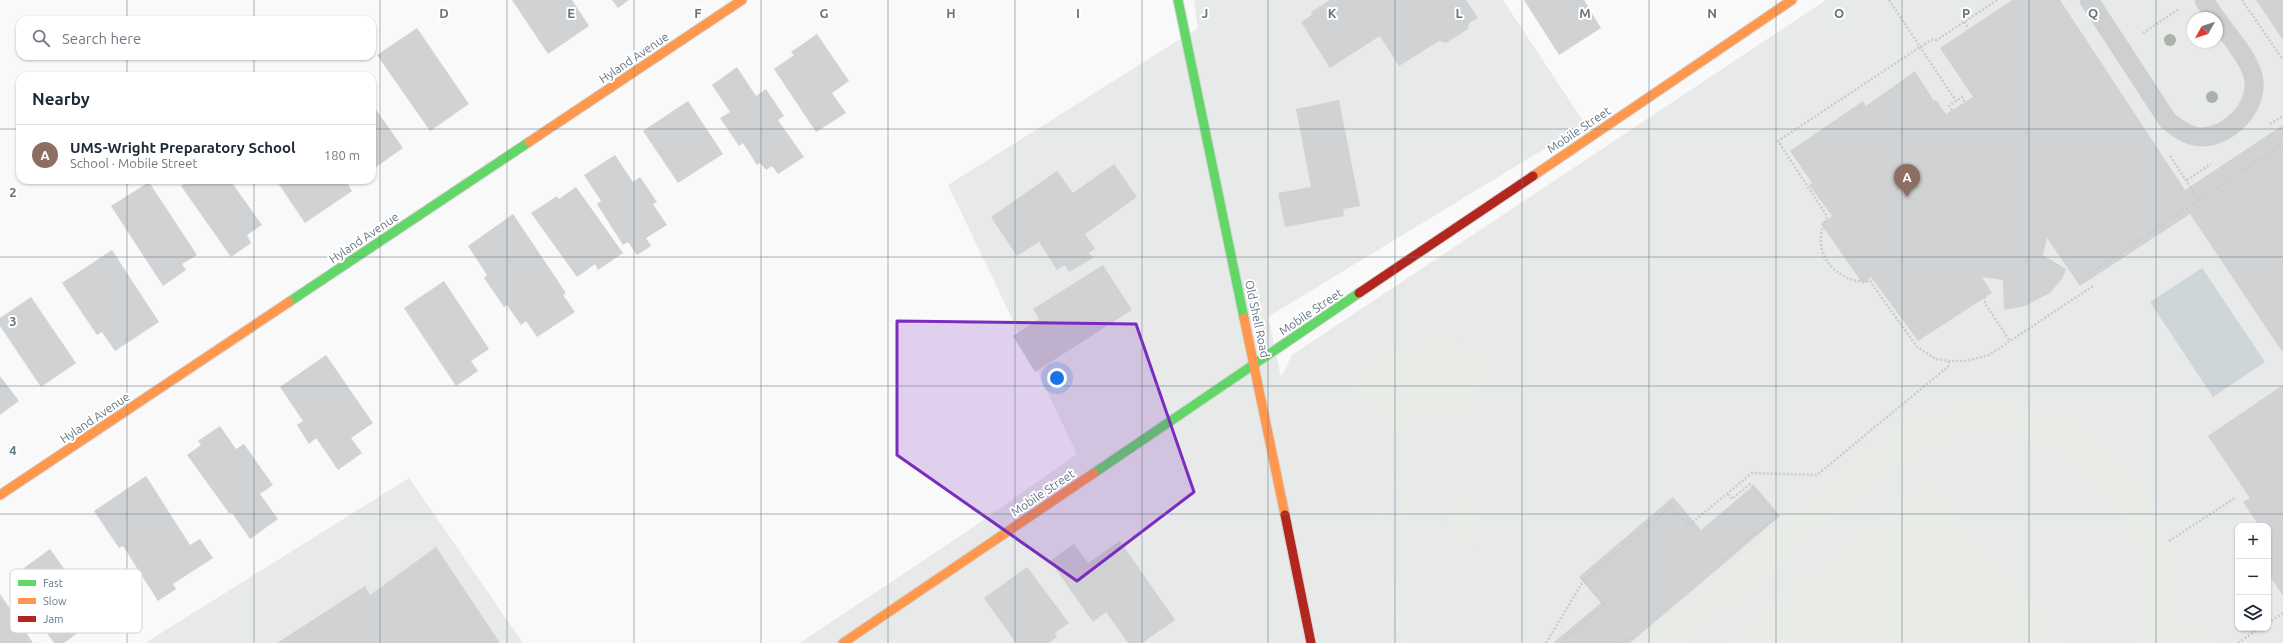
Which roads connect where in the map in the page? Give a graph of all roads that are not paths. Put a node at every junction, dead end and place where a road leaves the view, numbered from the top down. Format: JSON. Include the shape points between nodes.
{"nodes":[{"id":1,"x":742,"y":0,"type":"edge"},
{"id":2,"x":1178,"y":0,"type":"edge"},
{"id":3,"x":1792,"y":0,"type":"edge"},
{"id":4,"x":2089,"y":0,"type":"edge"},
{"id":5,"x":2204,"y":0,"type":"edge"},
{"id":6,"x":2213,"y":12,"type":"edge"},
{"id":7,"x":2223,"y":27,"type":"edge"},
{"id":8,"x":1255,"y":364,"type":"junction"},
{"id":9,"x":0,"y":495,"type":"edge"},
{"id":10,"x":843,"y":643,"type":"edge"},
{"id":11,"x":1311,"y":643,"type":"edge"}],
"edges":[{"from":1,"to":9,"type":"street","name":"Hyland Avenue"},
{"from":2,"to":8,"type":"street","name":"Old Shell Road"},
{"from":3,"to":8,"type":"street","name":"Mobile Street"},
{"from":4,"to":7,"type":"lane","via":[[2168,120],[2178,129],[2192,135],[2203,137],[2217,133],[2235,123],[2250,103],[2254,83],[2248,64]]},
{"from":5,"to":6,"type":"lane"},
{"from":8,"to":10,"type":"street","name":"Mobile Street"},
{"from":8,"to":11,"type":"street","name":"Old Shell Road"}]}
